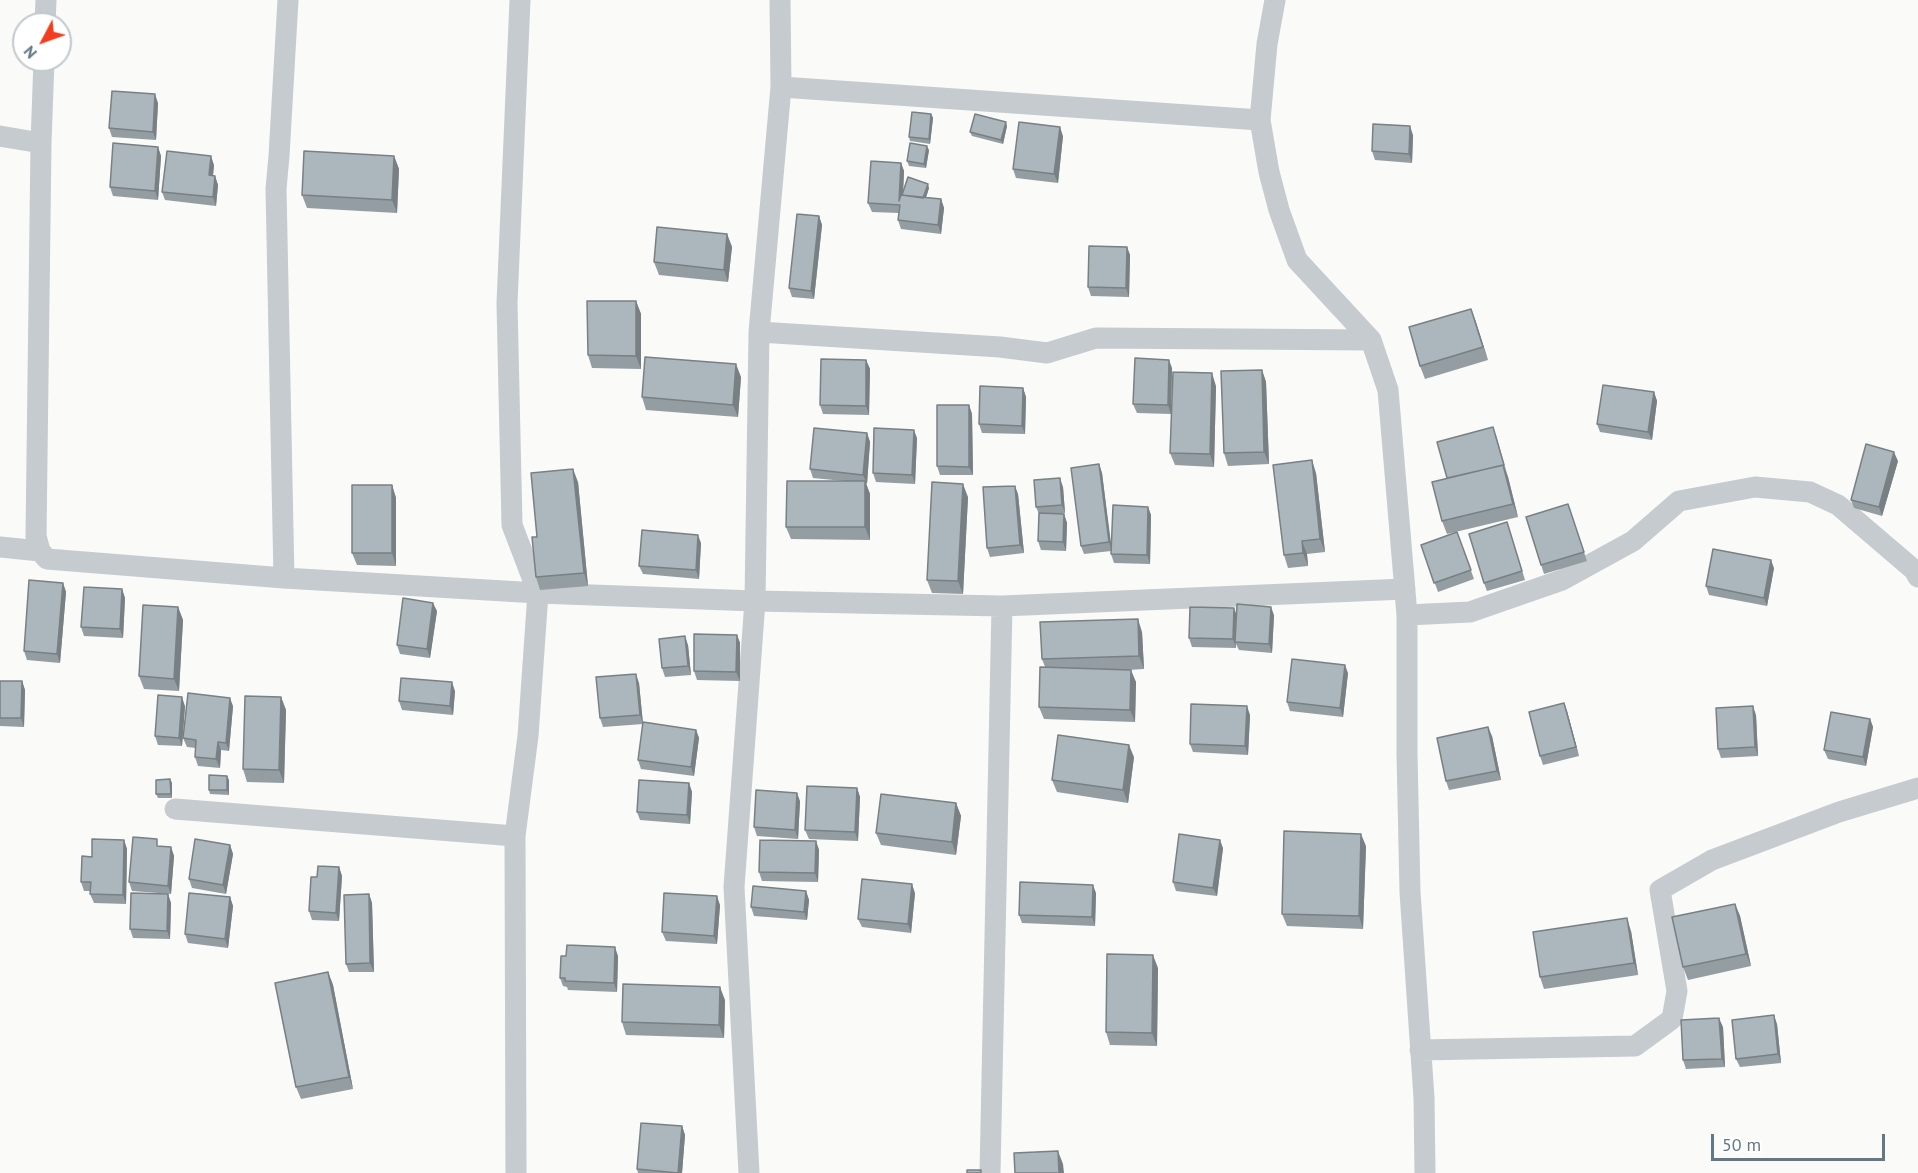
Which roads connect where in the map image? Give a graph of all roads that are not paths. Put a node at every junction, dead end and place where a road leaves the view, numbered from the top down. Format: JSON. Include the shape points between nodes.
{"nodes":[{"id":1,"x":288,"y":0,"type":"edge"},
{"id":2,"x":520,"y":0,"type":"edge"},
{"id":3,"x":780,"y":0,"type":"edge"},
{"id":4,"x":1275,"y":0,"type":"edge"},
{"id":5,"x":44,"y":72,"type":"edge"},
{"id":6,"x":781,"y":87,"type":"junction"},
{"id":7,"x":1260,"y":120,"type":"junction"},
{"id":8,"x":0,"y":136,"type":"edge"},
{"id":9,"x":41,"y":143,"type":"junction"},
{"id":10,"x":759,"y":332,"type":"junction"},
{"id":11,"x":1371,"y":340,"type":"junction"},
{"id":12,"x":0,"y":547,"type":"edge"},
{"id":13,"x":40,"y":551,"type":"junction"},
{"id":14,"x":1918,"y":577,"type":"edge"},
{"id":15,"x":284,"y":578,"type":"junction"},
{"id":16,"x":1405,"y":589,"type":"junction"},
{"id":17,"x":538,"y":593,"type":"junction"},
{"id":18,"x":755,"y":601,"type":"junction"},
{"id":19,"x":1002,"y":606,"type":"junction"},
{"id":20,"x":1407,"y":615,"type":"junction"},
{"id":21,"x":1918,"y":788,"type":"edge"},
{"id":22,"x":175,"y":809,"type":"dead end"},
{"id":23,"x":515,"y":836,"type":"junction"},
{"id":24,"x":1420,"y":1050,"type":"junction"},
{"id":25,"x":516,"y":1173,"type":"edge"},
{"id":26,"x":749,"y":1173,"type":"edge"},
{"id":27,"x":990,"y":1173,"type":"edge"},
{"id":28,"x":1425,"y":1173,"type":"edge"}],
"edges":[{"from":1,"to":15,"type":"street","via":[[276,189]]},
{"from":2,"to":17,"type":"street","via":[[507,303],[512,525]]},
{"from":3,"to":6,"type":"street"},
{"from":4,"to":7,"type":"street"},
{"from":5,"to":9,"type":"street"},
{"from":6,"to":7,"type":"street"},
{"from":6,"to":10,"type":"street"},
{"from":7,"to":11,"type":"street","via":[[1279,210],[1297,260]]},
{"from":8,"to":9,"type":"street"},
{"from":9,"to":13,"type":"street","via":[[36,536]]},
{"from":10,"to":11,"type":"street","via":[[1047,353],[1096,338]]},
{"from":10,"to":18,"type":"street"},
{"from":11,"to":16,"type":"street","via":[[1388,390]]},
{"from":12,"to":13,"type":"street"},
{"from":13,"to":15,"type":"street","via":[[47,559]]},
{"from":14,"to":20,"type":"street","via":[[1838,505],[1810,492],[1755,487],[1679,501],[1633,541],[1562,580],[1470,612]]},
{"from":15,"to":17,"type":"street"},
{"from":16,"to":19,"type":"street"},
{"from":16,"to":20,"type":"street"},
{"from":17,"to":18,"type":"street"},
{"from":17,"to":23,"type":"street","via":[[528,736]]},
{"from":18,"to":19,"type":"street"},
{"from":18,"to":26,"type":"street","via":[[734,887]]},
{"from":19,"to":27,"type":"street"},
{"from":20,"to":24,"type":"street","via":[[1410,892]]},
{"from":21,"to":24,"type":"street","via":[[1839,812],[1712,860],[1660,890],[1677,991],[1672,1019],[1635,1046]]},
{"from":22,"to":23,"type":"street"},
{"from":23,"to":25,"type":"street"},
{"from":24,"to":28,"type":"street"}]}
